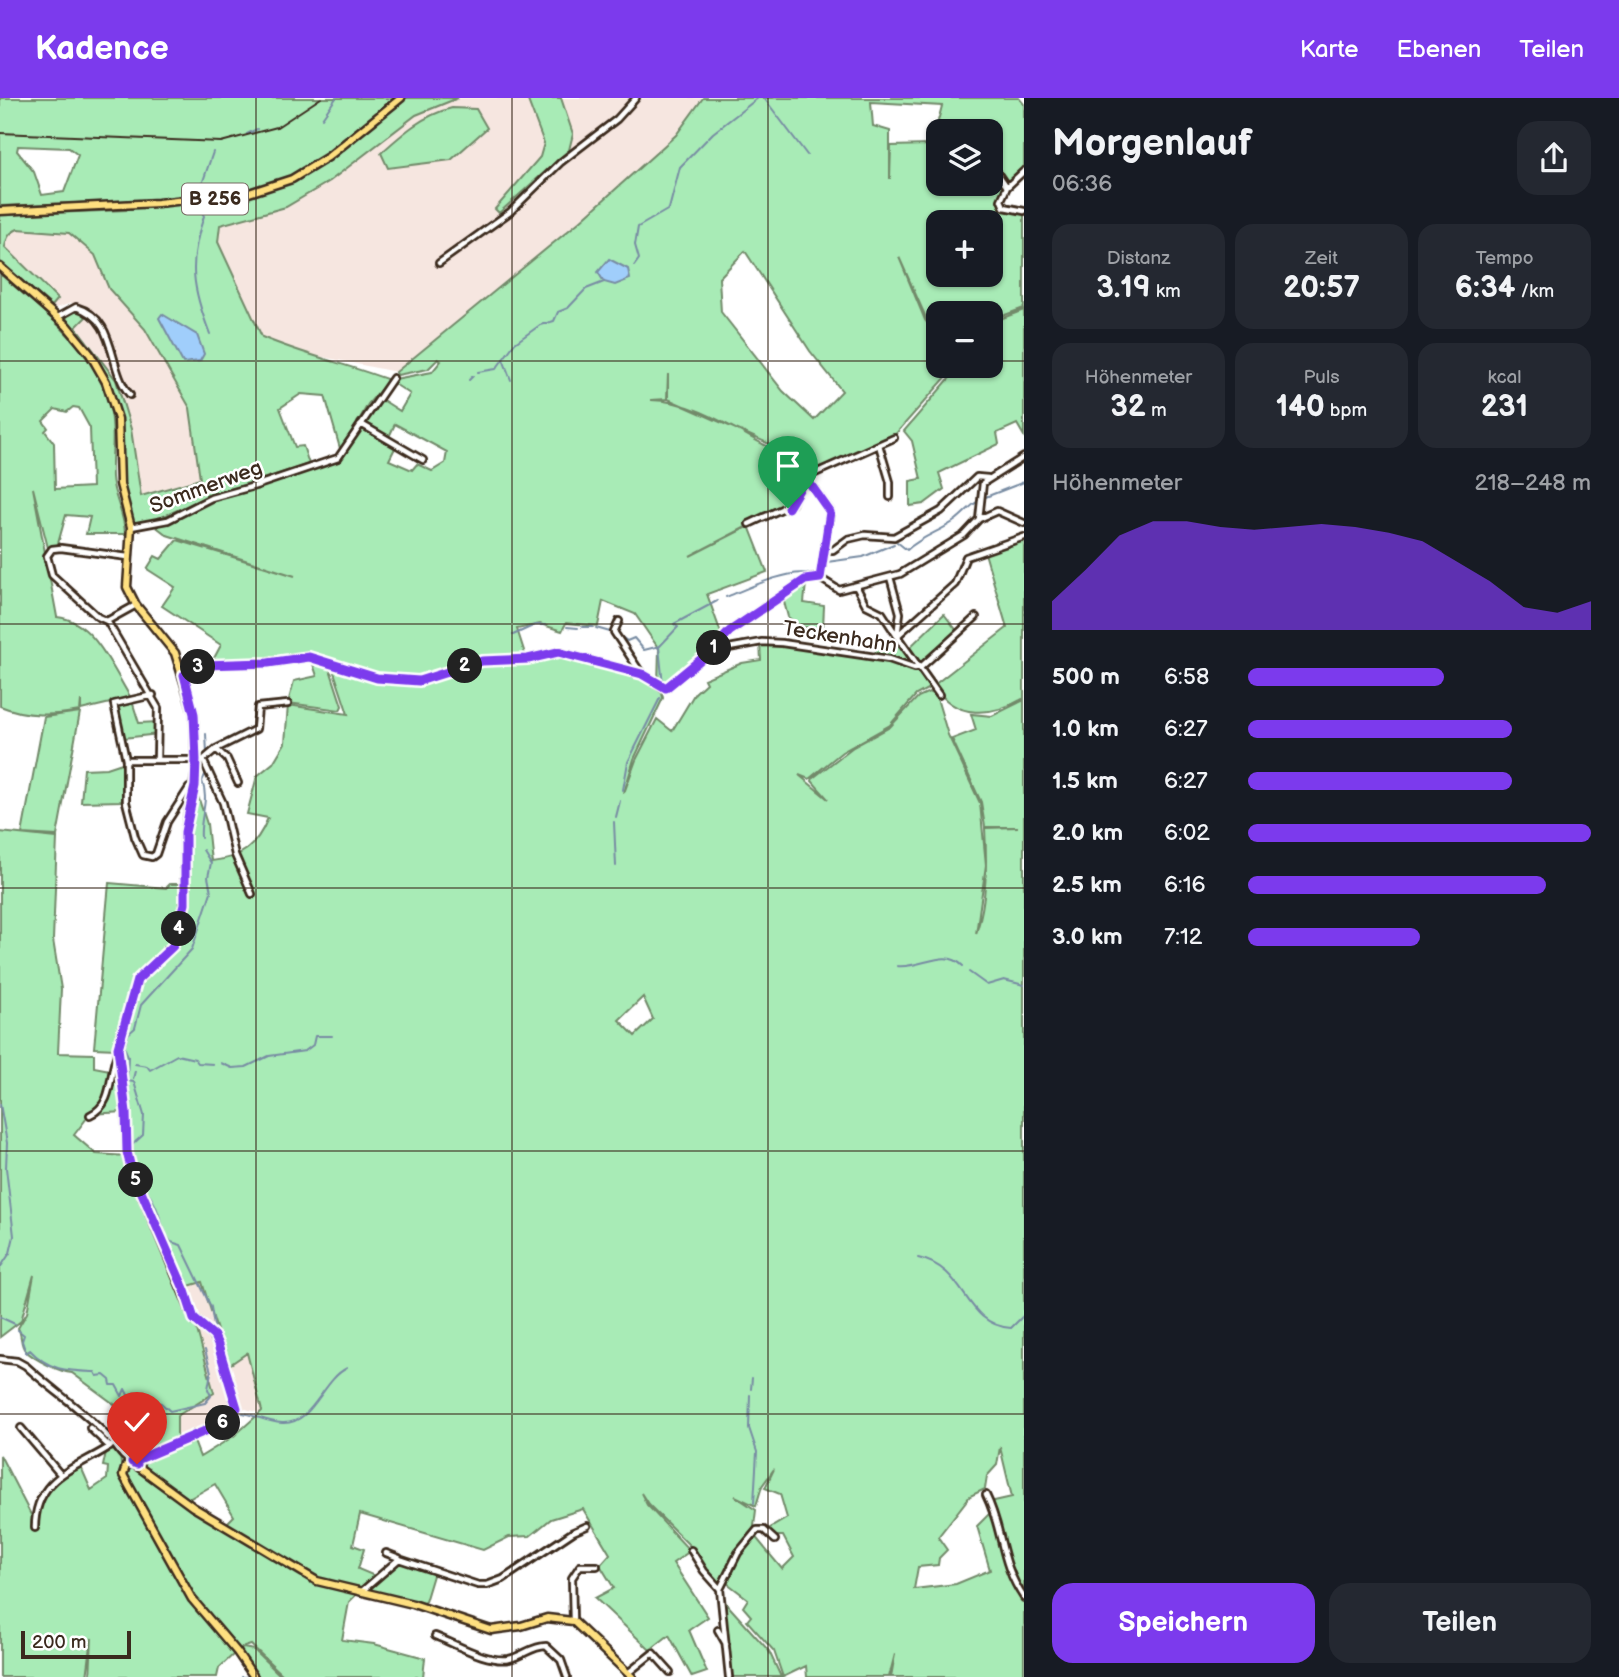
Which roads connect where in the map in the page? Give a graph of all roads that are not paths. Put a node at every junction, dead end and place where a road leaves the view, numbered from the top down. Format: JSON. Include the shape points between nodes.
{"nodes":[{"id":1,"x":401,"y":98,"type":"edge"},
{"id":2,"x":636,"y":98,"type":"edge"},
{"id":3,"x":1024,"y":171,"type":"edge"},
{"id":4,"x":1003,"y":181,"type":"edge"},
{"id":5,"x":1007,"y":187,"type":"junction"},
{"id":6,"x":0,"y":211,"type":"edge"},
{"id":7,"x":1024,"y":211,"type":"edge"},
{"id":8,"x":439,"y":263,"type":"dead end"},
{"id":9,"x":0,"y":267,"type":"edge"},
{"id":10,"x":58,"y":317,"type":"junction"},
{"id":11,"x":393,"y":378,"type":"dead end"},
{"id":12,"x":130,"y":395,"type":"dead end"},
{"id":13,"x":361,"y":424,"type":"junction"},
{"id":14,"x":894,"y":438,"type":"dead end"},
{"id":15,"x":879,"y":445,"type":"junction"},
{"id":16,"x":1024,"y":457,"type":"edge"},
{"id":17,"x":423,"y":460,"type":"dead end"},
{"id":18,"x":806,"y":478,"type":"junction"},
{"id":19,"x":988,"y":478,"type":"junction"},
{"id":20,"x":890,"y":497,"type":"dead end"},
{"id":21,"x":979,"y":519,"type":"junction"},
{"id":22,"x":1024,"y":523,"type":"edge"},
{"id":23,"x":749,"y":524,"type":"dead end"},
{"id":24,"x":131,"y":527,"type":"junction"},
{"id":25,"x":1024,"y":537,"type":"edge"},
{"id":26,"x":826,"y":550,"type":"junction"},
{"id":27,"x":128,"y":557,"type":"junction"},
{"id":28,"x":890,"y":577,"type":"junction"},
{"id":29,"x":820,"y":578,"type":"junction"},
{"id":30,"x":856,"y":586,"type":"junction"},
{"id":31,"x":136,"y":605,"type":"junction"},
{"id":32,"x":976,"y":617,"type":"dead end"},
{"id":33,"x":107,"y":621,"type":"junction"},
{"id":34,"x":619,"y":621,"type":"dead end"},
{"id":35,"x":897,"y":636,"type":"junction"},
{"id":36,"x":711,"y":651,"type":"junction"},
{"id":37,"x":921,"y":667,"type":"junction"},
{"id":38,"x":642,"y":674,"type":"junction"},
{"id":39,"x":184,"y":675,"type":"junction"},
{"id":40,"x":153,"y":695,"type":"junction"},
{"id":41,"x":939,"y":695,"type":"dead end"},
{"id":42,"x":288,"y":705,"type":"dead end"},
{"id":43,"x":216,"y":749,"type":"junction"},
{"id":44,"x":126,"y":760,"type":"junction"},
{"id":45,"x":158,"y":760,"type":"junction"},
{"id":46,"x":200,"y":760,"type":"junction"},
{"id":47,"x":238,"y":783,"type":"dead end"},
{"id":48,"x":195,"y":786,"type":"junction"},
{"id":49,"x":252,"y":894,"type":"dead end"},
{"id":50,"x":118,"y":1052,"type":"junction"},
{"id":51,"x":90,"y":1115,"type":"dead end"},
{"id":52,"x":0,"y":1359,"type":"edge"},
{"id":53,"x":21,"y":1428,"type":"dead end"},
{"id":54,"x":90,"y":1428,"type":"dead end"},
{"id":55,"x":112,"y":1446,"type":"junction"},
{"id":56,"x":132,"y":1462,"type":"junction"},
{"id":57,"x":60,"y":1474,"type":"junction"},
{"id":58,"x":986,"y":1495,"type":"dead end"},
{"id":59,"x":587,"y":1526,"type":"dead end"},
{"id":60,"x":35,"y":1528,"type":"dead end"},
{"id":61,"x":775,"y":1540,"type":"dead end"},
{"id":62,"x":691,"y":1550,"type":"dead end"},
{"id":63,"x":386,"y":1553,"type":"dead end"},
{"id":64,"x":400,"y":1559,"type":"junction"},
{"id":65,"x":597,"y":1566,"type":"dead end"},
{"id":66,"x":720,"y":1589,"type":"junction"},
{"id":67,"x":361,"y":1592,"type":"junction"},
{"id":68,"x":1024,"y":1598,"type":"edge"},
{"id":69,"x":573,"y":1622,"type":"junction"},
{"id":70,"x":718,"y":1630,"type":"dead end"},
{"id":71,"x":435,"y":1636,"type":"dead end"},
{"id":72,"x":726,"y":1644,"type":"junction"},
{"id":73,"x":670,"y":1672,"type":"dead end"},
{"id":74,"x":630,"y":1675,"type":"edge"},
{"id":75,"x":565,"y":1676,"type":"edge"},
{"id":76,"x":254,"y":1677,"type":"edge"},
{"id":77,"x":729,"y":1677,"type":"edge"}],
"edges":[{"from":1,"to":6,"type":"main road","number":"B 256","via":[[328,157],[292,179],[249,193]]},
{"from":2,"to":8,"type":"street","via":[[510,212]]},
{"from":3,"to":5,"type":"street"},
{"from":4,"to":5,"type":"street"},
{"from":5,"to":7,"type":"street","via":[[1001,204]]},
{"from":9,"to":10,"type":"main road"},
{"from":10,"to":12,"type":"street","via":[[76,307],[97,322],[112,344],[117,376]]},
{"from":10,"to":24,"type":"main road","via":[[90,354],[111,394],[120,437],[120,484]]},
{"from":11,"to":13,"type":"street"},
{"from":13,"to":17,"type":"street"},
{"from":13,"to":24,"type":"street","name":"Sommerweg","via":[[342,454],[330,462],[211,498],[168,520]]},
{"from":14,"to":15,"type":"street"},
{"from":15,"to":18,"type":"street"},
{"from":15,"to":20,"type":"street"},
{"from":16,"to":19,"type":"street"},
{"from":18,"to":23,"type":"street","via":[[792,505]]},
{"from":18,"to":26,"type":"street","via":[[830,512]]},
{"from":19,"to":21,"type":"street","via":[[981,489]]},
{"from":19,"to":26,"type":"street","via":[[977,477],[941,511],[894,537],[865,535]]},
{"from":21,"to":22,"type":"street","via":[[997,511]]},
{"from":21,"to":28,"type":"street","via":[[964,535]]},
{"from":24,"to":27,"type":"main road"},
{"from":25,"to":35,"type":"street","via":[[966,556],[955,584]]},
{"from":26,"to":29,"type":"street"},
{"from":27,"to":31,"type":"main road","via":[[127,587]]},
{"from":27,"to":33,"type":"street","via":[[61,548],[52,549],[47,556],[52,575]]},
{"from":28,"to":30,"type":"street"},
{"from":28,"to":35,"type":"street","via":[[900,613]]},
{"from":29,"to":30,"type":"street","via":[[839,590]]},
{"from":29,"to":36,"type":"street","via":[[805,580],[730,631]]},
{"from":30,"to":35,"type":"street","via":[[869,608],[882,613]]},
{"from":31,"to":33,"type":"street"},
{"from":31,"to":39,"type":"main road","via":[[170,645]]},
{"from":32,"to":37,"type":"street"},
{"from":33,"to":40,"type":"street"},
{"from":34,"to":38,"type":"street","via":[[614,632]]},
{"from":35,"to":37,"type":"street"},
{"from":36,"to":37,"type":"street","name":"Teckenhahn","via":[[782,643]]},
{"from":36,"to":38,"type":"street","via":[[666,688]]},
{"from":37,"to":41,"type":"street"},
{"from":38,"to":39,"type":"street","via":[[558,652],[482,661],[419,681],[386,680],[309,657],[205,665]]},
{"from":39,"to":46,"type":"main road"},
{"from":40,"to":44,"type":"street","via":[[114,704]]},
{"from":40,"to":45,"type":"street","via":[[160,721]]},
{"from":42,"to":43,"type":"street","via":[[258,707],[256,729]]},
{"from":43,"to":46,"type":"street"},
{"from":43,"to":47,"type":"street","via":[[227,758]]},
{"from":44,"to":45,"type":"street"},
{"from":44,"to":48,"type":"street","via":[[124,788],[131,825],[148,857],[156,854],[167,822]]},
{"from":45,"to":46,"type":"street"},
{"from":46,"to":48,"type":"main road"},
{"from":46,"to":49,"type":"street","via":[[223,803],[233,848]]},
{"from":48,"to":50,"type":"main road","via":[[185,832],[181,926],[173,946],[137,980]]},
{"from":50,"to":51,"type":"street","via":[[110,1087],[99,1110]]},
{"from":50,"to":56,"type":"main road","via":[[127,1152],[194,1319],[218,1345],[237,1403],[234,1413],[217,1426]]},
{"from":52,"to":55,"type":"street","via":[[26,1366],[77,1408]]},
{"from":53,"to":57,"type":"street"},
{"from":54,"to":55,"type":"street"},
{"from":55,"to":56,"type":"street"},
{"from":55,"to":57,"type":"street"},
{"from":56,"to":67,"type":"main road","via":[[193,1507],[300,1572]]},
{"from":56,"to":76,"type":"main road","via":[[123,1471],[125,1484],[192,1600]]},
{"from":57,"to":60,"type":"street","via":[[36,1507]]},
{"from":58,"to":68,"type":"street","via":[[1005,1563]]},
{"from":59,"to":64,"type":"street","via":[[487,1585]]},
{"from":61,"to":66,"type":"street","via":[[757,1530],[738,1553]]},
{"from":62,"to":66,"type":"street"},
{"from":63,"to":64,"type":"street"},
{"from":64,"to":67,"type":"street"},
{"from":65,"to":69,"type":"street","via":[[580,1566],[573,1574]]},
{"from":66,"to":72,"type":"street"},
{"from":67,"to":69,"type":"main road","via":[[491,1630],[547,1618]]},
{"from":69,"to":74,"type":"main road"},
{"from":70,"to":72,"type":"street"},
{"from":71,"to":75,"type":"street","via":[[499,1659],[546,1646],[561,1660]]},
{"from":72,"to":77,"type":"street"},
{"from":73,"to":74,"type":"street","via":[[653,1653]]}]}
